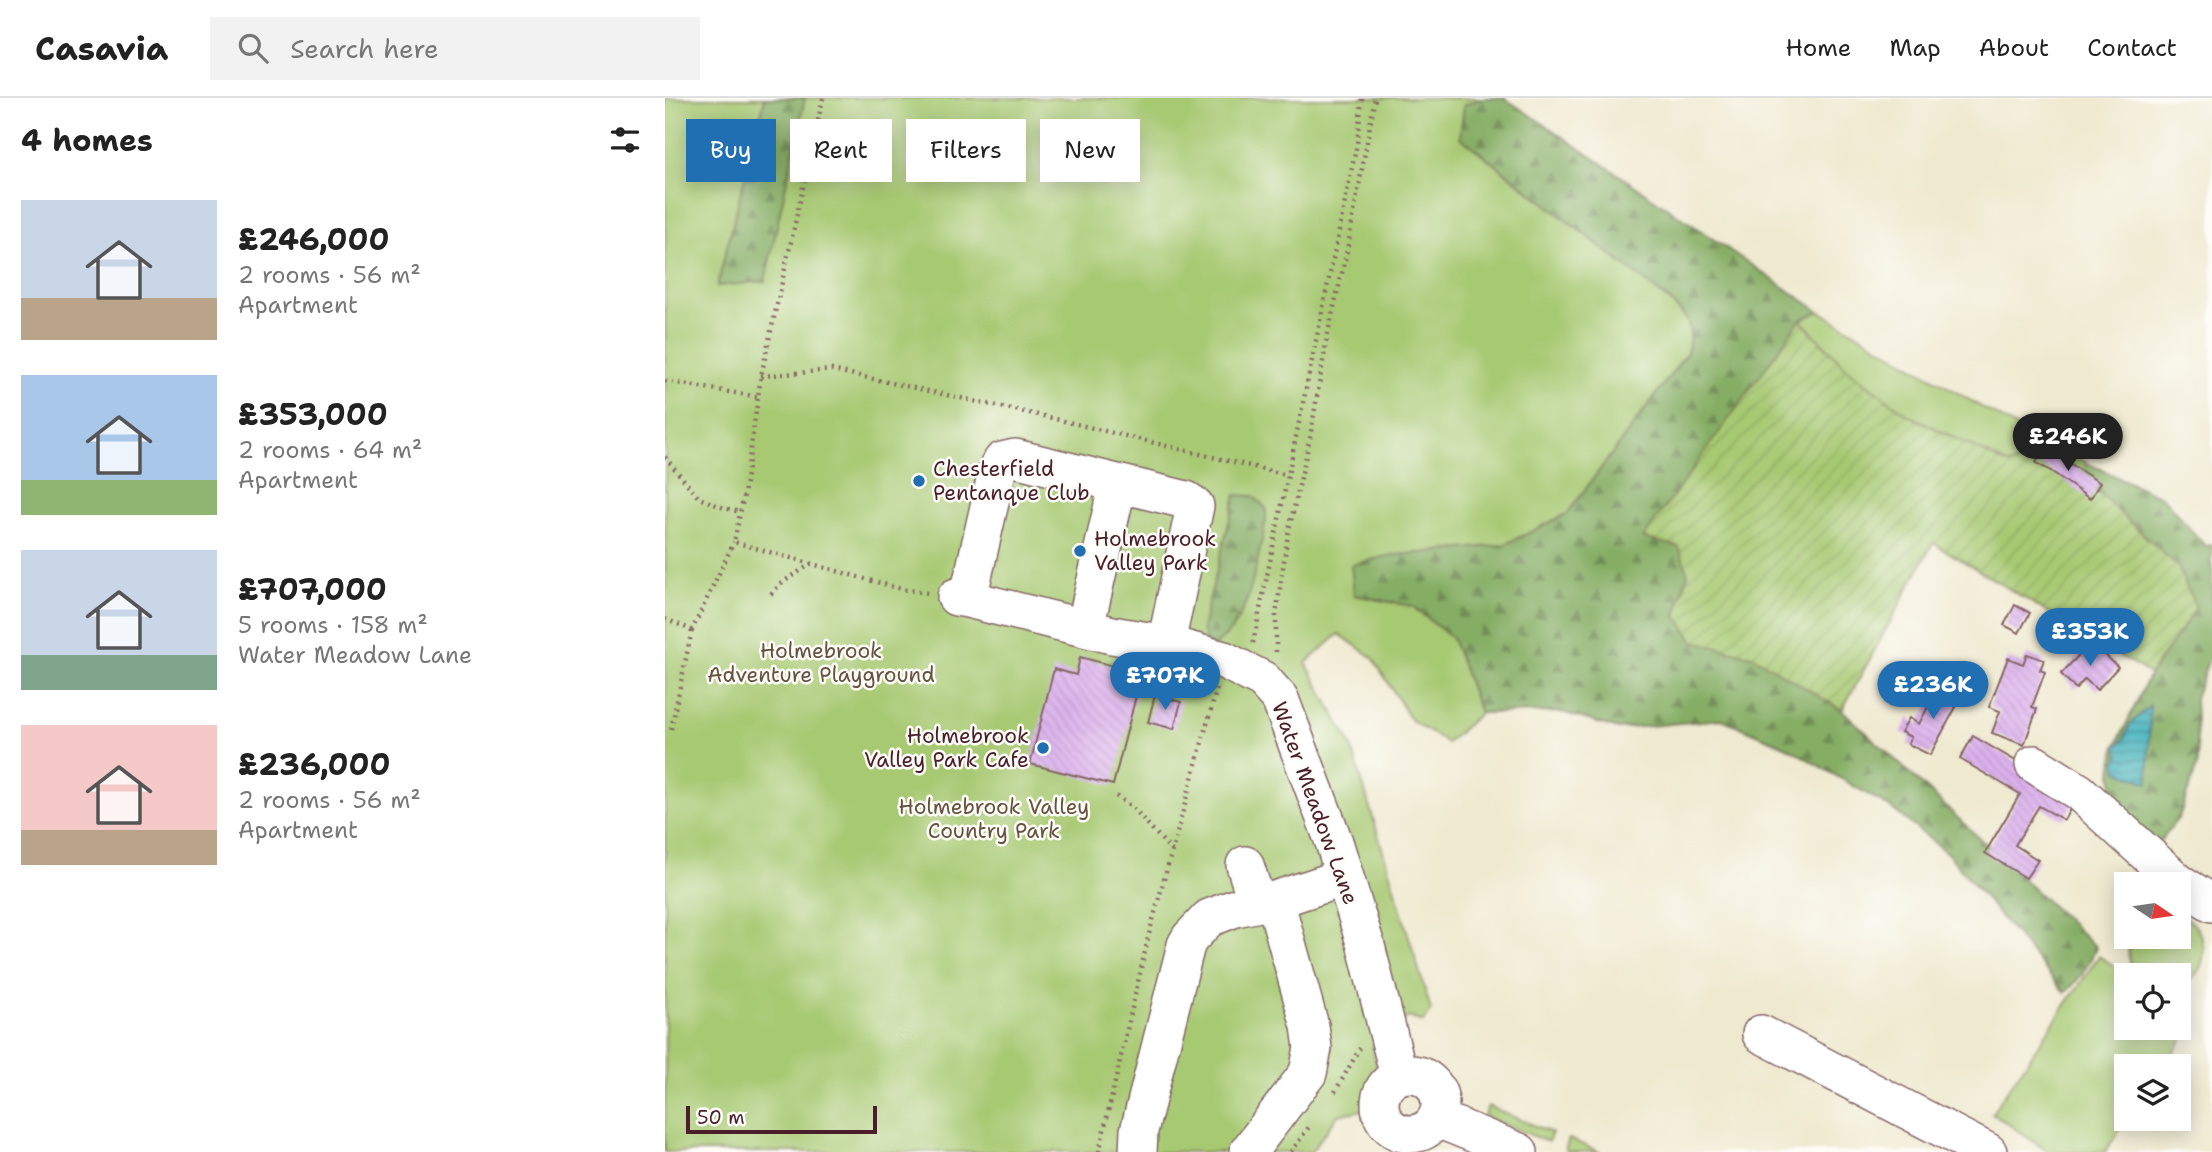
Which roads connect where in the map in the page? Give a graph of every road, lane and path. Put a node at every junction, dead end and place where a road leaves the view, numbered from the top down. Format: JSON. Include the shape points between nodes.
{"nodes":[{"id":1,"x":824,"y":98,"type":"edge"},
{"id":2,"x":1362,"y":98,"type":"edge"},
{"id":3,"x":1375,"y":98,"type":"edge"},
{"id":4,"x":761,"y":376,"type":"junction"},
{"id":5,"x":665,"y":381,"type":"edge"},
{"id":6,"x":759,"y":397,"type":"junction"},
{"id":7,"x":665,"y":457,"type":"edge"},
{"id":8,"x":1287,"y":475,"type":"junction"},
{"id":9,"x":1118,"y":483,"type":"junction"},
{"id":10,"x":740,"y":512,"type":"junction"},
{"id":11,"x":734,"y":542,"type":"junction"},
{"id":12,"x":812,"y":564,"type":"junction"},
{"id":13,"x":771,"y":594,"type":"dead end"},
{"id":14,"x":962,"y":598,"type":"junction"},
{"id":15,"x":665,"y":619,"type":"edge"},
{"id":16,"x":1085,"y":628,"type":"junction"},
{"id":17,"x":692,"y":630,"type":"junction"},
{"id":18,"x":1166,"y":644,"type":"junction"},
{"id":19,"x":1235,"y":667,"type":"junction"},
{"id":20,"x":1280,"y":699,"type":"junction"},
{"id":21,"x":671,"y":729,"type":"dead end"},
{"id":22,"x":2034,"y":764,"type":"dead end"},
{"id":23,"x":1116,"y":796,"type":"dead end"},
{"id":24,"x":1172,"y":852,"type":"junction"},
{"id":25,"x":1245,"y":865,"type":"dead end"},
{"id":26,"x":1345,"y":877,"type":"junction"},
{"id":27,"x":1266,"y":901,"type":"junction"},
{"id":28,"x":2212,"y":904,"type":"edge"},
{"id":29,"x":1761,"y":1034,"type":"dead end"},
{"id":30,"x":1399,"y":1076,"type":"junction"},
{"id":31,"x":1438,"y":1119,"type":"junction"},
{"id":32,"x":1099,"y":1152,"type":"edge"},
{"id":33,"x":1138,"y":1152,"type":"edge"},
{"id":34,"x":1248,"y":1152,"type":"edge"},
{"id":35,"x":1519,"y":1152,"type":"edge"},
{"id":36,"x":1988,"y":1152,"type":"edge"}],
"edges":[{"from":1,"to":4,"type":"path"},
{"from":2,"to":8,"type":"path","via":[[1357,144]]},
{"from":3,"to":20,"type":"path","via":[[1288,534],[1276,615],[1276,660],[1285,681]]},
{"from":4,"to":6,"type":"path"},
{"from":4,"to":8,"type":"path","via":[[832,370],[1043,415]]},
{"from":5,"to":6,"type":"path"},
{"from":6,"to":10,"type":"path"},
{"from":7,"to":10,"type":"path","via":[[699,498]]},
{"from":8,"to":19,"type":"path"},
{"from":9,"to":14,"type":"street","via":[[1015,458],[1002,461]]},
{"from":9,"to":16,"type":"street"},
{"from":9,"to":18,"type":"street","via":[[1186,499],[1195,506]]},
{"from":10,"to":11,"type":"path"},
{"from":11,"to":12,"type":"path"},
{"from":11,"to":17,"type":"path"},
{"from":12,"to":13,"type":"path"},
{"from":12,"to":14,"type":"path","via":[[901,589]]},
{"from":14,"to":16,"type":"street","name":"Water Meadow Lane"},
{"from":15,"to":17,"type":"path"},
{"from":16,"to":18,"type":"street","name":"Water Meadow Lane"},
{"from":17,"to":21,"type":"path"},
{"from":18,"to":19,"type":"street","name":"Water Meadow Lane"},
{"from":19,"to":20,"type":"street","name":"Water Meadow Lane","via":[[1263,680]]},
{"from":19,"to":24,"type":"path","via":[[1213,708]]},
{"from":20,"to":26,"type":"street","name":"Water Meadow Lane"},
{"from":22,"to":28,"type":"street","via":[[2079,792],[2178,882]]},
{"from":23,"to":24,"type":"path","via":[[1133,808]]},
{"from":24,"to":32,"type":"path"},
{"from":25,"to":27,"type":"street"},
{"from":26,"to":27,"type":"street"},
{"from":26,"to":30,"type":"street","name":"Water Meadow Lane"},
{"from":27,"to":33,"type":"street","via":[[1209,918],[1190,938],[1139,1131]]},
{"from":27,"to":34,"type":"street","via":[[1310,1026],[1313,1048],[1308,1073]]},
{"from":29,"to":36,"type":"street"},
{"from":30,"to":31,"type":"street","via":[[1420,1075],[1439,1092]]},
{"from":30,"to":31,"type":"street","via":[[1385,1087],[1380,1107],[1387,1124],[1398,1133],[1423,1133]]},
{"from":31,"to":35,"type":"street"}]}
